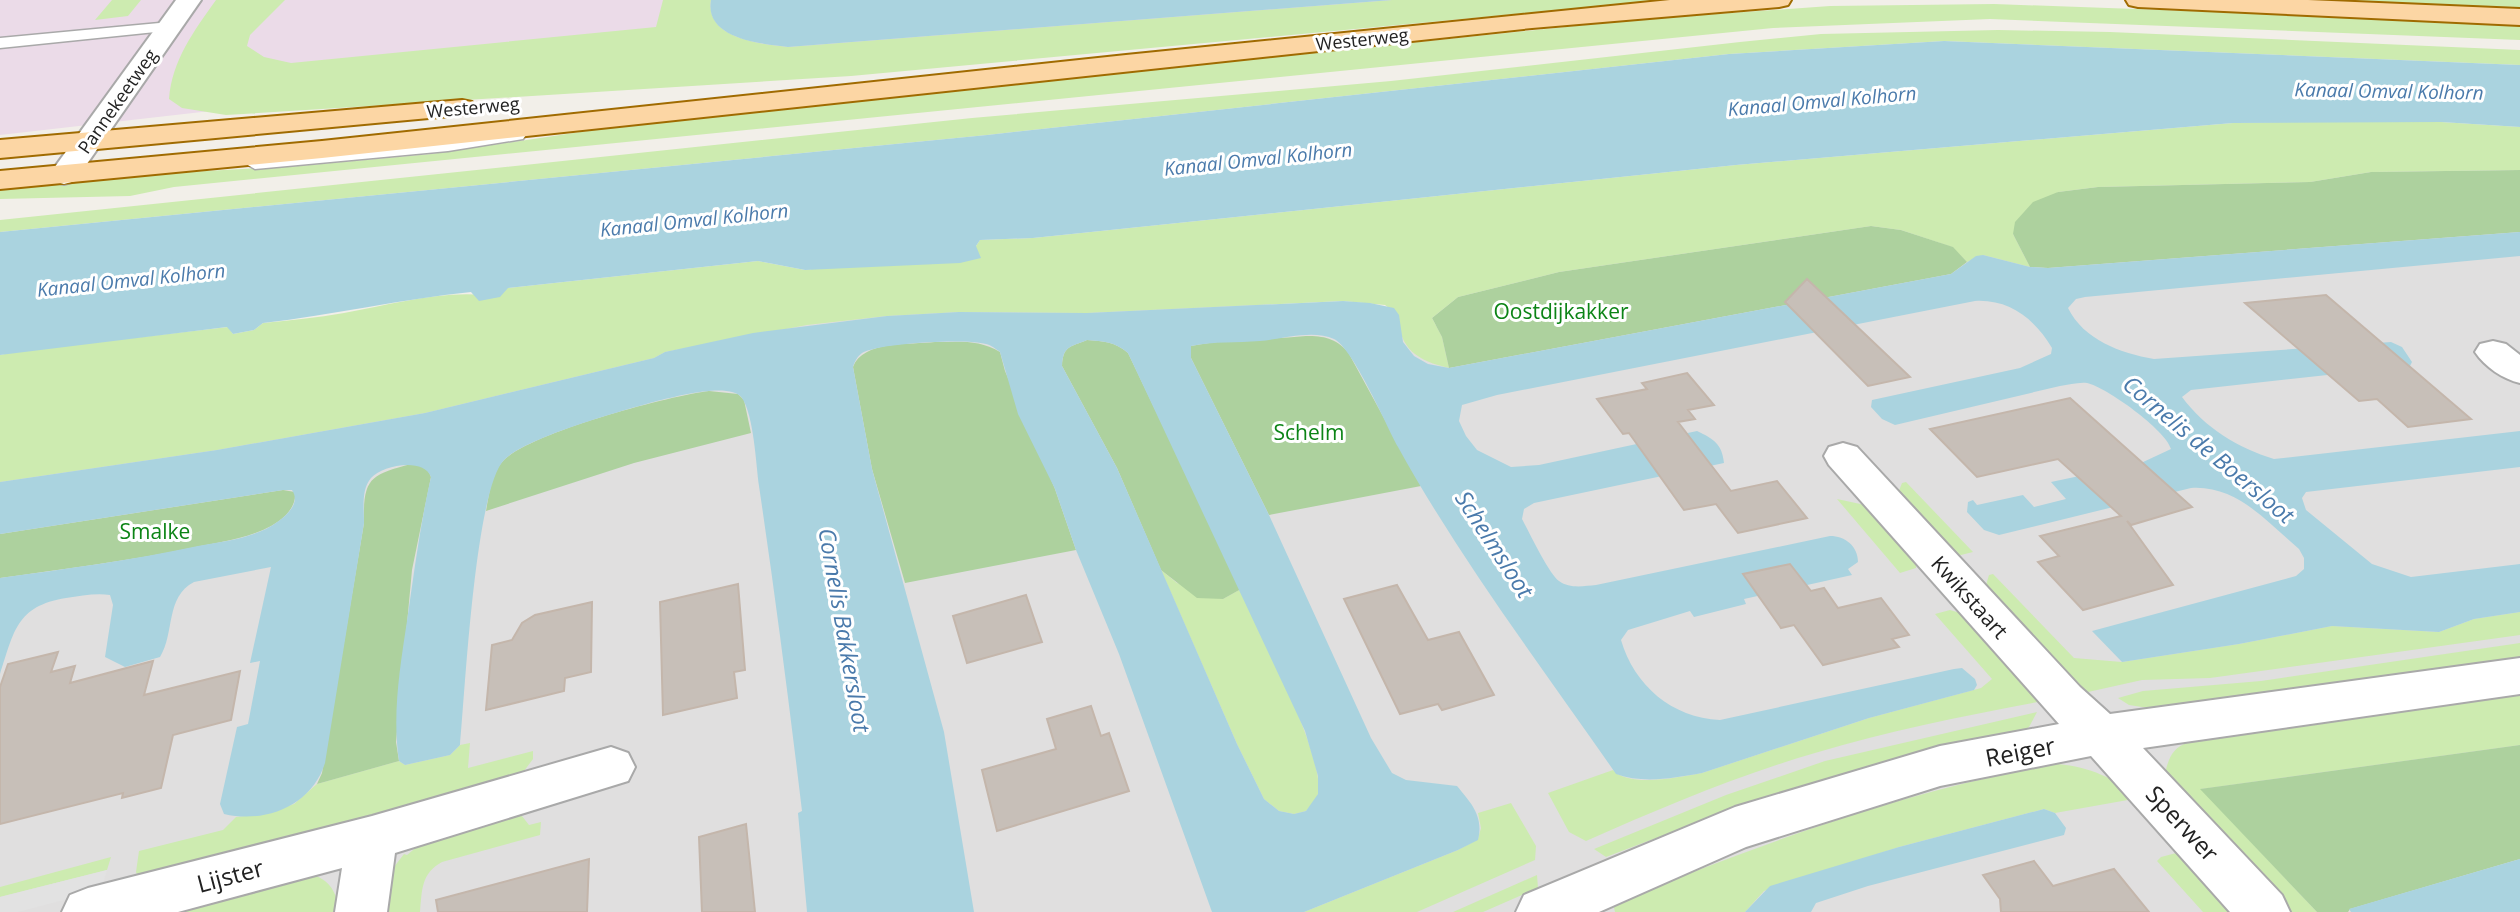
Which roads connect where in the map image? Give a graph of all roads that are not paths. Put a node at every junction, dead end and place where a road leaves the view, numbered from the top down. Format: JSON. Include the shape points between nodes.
{"nodes":[{"id":1,"x":189,"y":0,"type":"edge"},
{"id":2,"x":1779,"y":0,"type":"edge"},
{"id":3,"x":2138,"y":0,"type":"edge"},
{"id":4,"x":2520,"y":17,"type":"edge"},
{"id":5,"x":170,"y":27,"type":"junction"},
{"id":6,"x":0,"y":43,"type":"edge"},
{"id":7,"x":946,"y":80,"type":"junction"},
{"id":8,"x":90,"y":140,"type":"junction"},
{"id":9,"x":2,"y":149,"type":"edge"},
{"id":10,"x":64,"y":175,"type":"junction"},
{"id":11,"x":0,"y":180,"type":"edge"},
{"id":12,"x":1843,"y":456,"type":"dead end"},
{"id":13,"x":2520,"y":676,"type":"edge"},
{"id":14,"x":2101,"y":735,"type":"junction"},
{"id":15,"x":611,"y":767,"type":"dead end"},
{"id":16,"x":372,"y":838,"type":"junction"},
{"id":17,"x":88,"y":912,"type":"edge"},
{"id":18,"x":361,"y":912,"type":"edge"},
{"id":19,"x":1542,"y":912,"type":"edge"},
{"id":20,"x":2264,"y":912,"type":"edge"}],
"edges":[{"from":1,"to":5,"type":"street","name":"Pannekeetweg"},
{"from":2,"to":7,"type":"main road","name":"Westerweg"},
{"from":3,"to":4,"type":"main road"},
{"from":5,"to":6,"type":"lane","name":"Pannekeetweg"},
{"from":5,"to":8,"type":"street","name":"Pannekeetweg"},
{"from":7,"to":8,"type":"main road","name":"Westerweg","via":[[637,94]]},
{"from":7,"to":10,"type":"main road","name":"Westerweg"},
{"from":8,"to":9,"type":"main road","name":"Westerweg"},
{"from":8,"to":10,"type":"street","name":"Pannekeetweg"},
{"from":10,"to":11,"type":"main road","name":"Westerweg"},
{"from":12,"to":14,"type":"street","name":"Kwikstaart"},
{"from":13,"to":14,"type":"street","name":"Reiger"},
{"from":14,"to":19,"type":"street","name":"Reiger","via":[[1940,766],[1735,829]]},
{"from":14,"to":20,"type":"street","name":"Sperwer"},
{"from":15,"to":16,"type":"street","name":"Lijster"},
{"from":16,"to":17,"type":"street","name":"Lijster"},
{"from":16,"to":18,"type":"street"}]}
